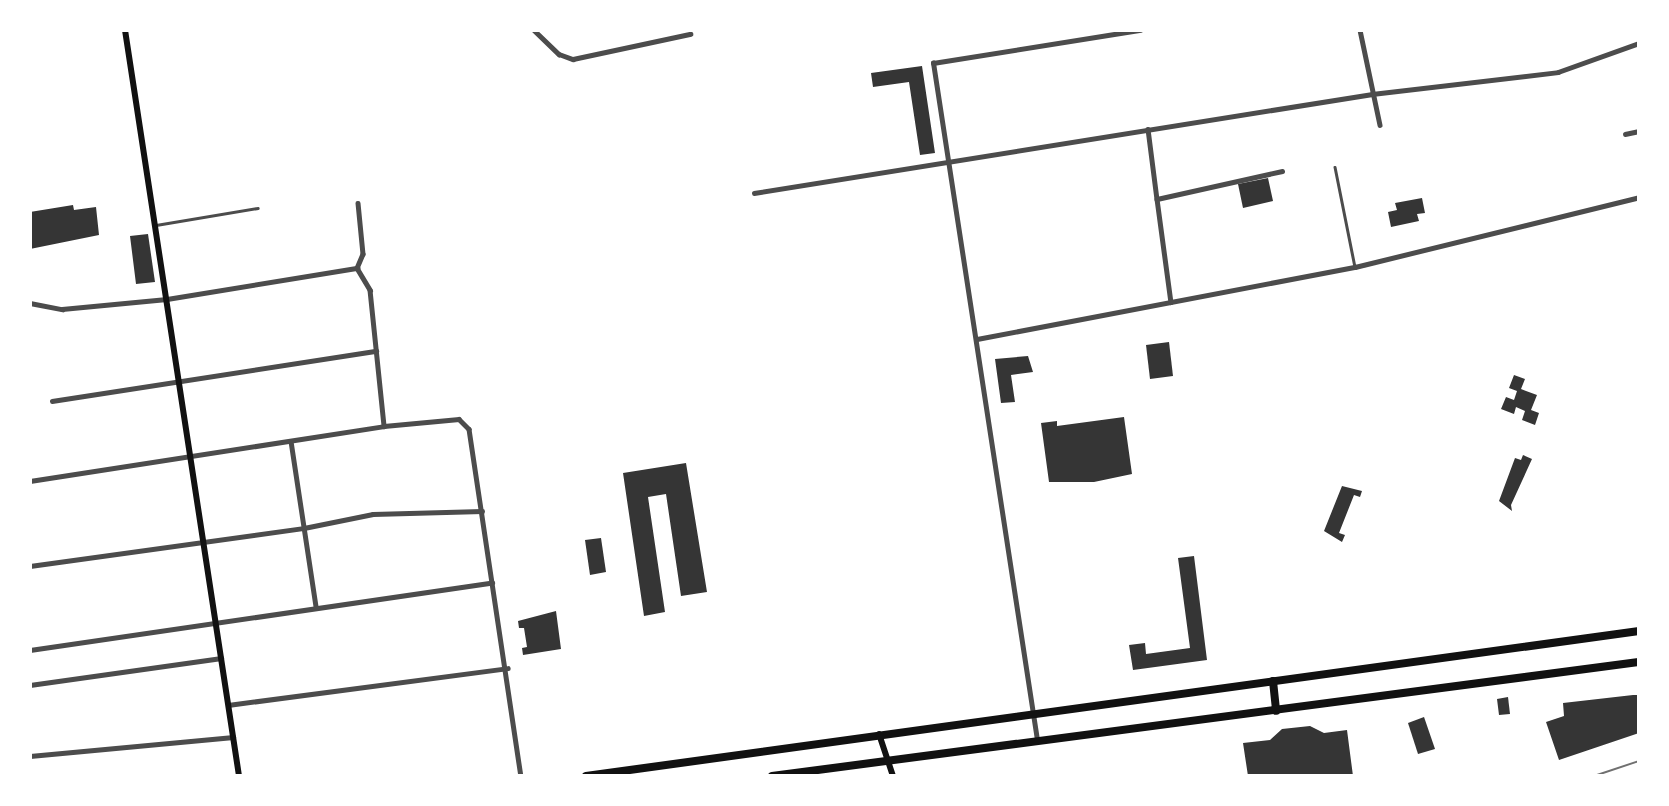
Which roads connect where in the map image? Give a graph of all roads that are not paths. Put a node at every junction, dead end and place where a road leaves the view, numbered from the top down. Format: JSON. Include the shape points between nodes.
{"nodes":[{"id":1,"x":125,"y":30,"type":"edge"},
{"id":2,"x":534,"y":30,"type":"edge"},
{"id":3,"x":1140,"y":30,"type":"edge"},
{"id":4,"x":1360,"y":30,"type":"edge"},
{"id":5,"x":690,"y":34,"type":"dead end"},
{"id":6,"x":1639,"y":43,"type":"edge"},
{"id":7,"x":1372,"y":94,"type":"junction"},
{"id":8,"x":1380,"y":125,"type":"dead end"},
{"id":9,"x":1148,"y":129,"type":"junction"},
{"id":10,"x":1639,"y":131,"type":"edge"},
{"id":11,"x":1625,"y":134,"type":"dead end"},
{"id":12,"x":949,"y":162,"type":"junction"},
{"id":13,"x":1335,"y":167,"type":"dead end"},
{"id":14,"x":1282,"y":171,"type":"dead end"},
{"id":15,"x":754,"y":193,"type":"dead end"},
{"id":16,"x":1639,"y":197,"type":"edge"},
{"id":17,"x":1157,"y":199,"type":"junction"},
{"id":18,"x":358,"y":203,"type":"dead end"},
{"id":19,"x":258,"y":208,"type":"dead end"},
{"id":20,"x":156,"y":225,"type":"junction"},
{"id":21,"x":1355,"y":267,"type":"junction"},
{"id":22,"x":357,"y":268,"type":"junction"},
{"id":23,"x":167,"y":299,"type":"junction"},
{"id":24,"x":1171,"y":302,"type":"junction"},
{"id":25,"x":30,"y":303,"type":"edge"},
{"id":26,"x":977,"y":340,"type":"junction"},
{"id":27,"x":376,"y":351,"type":"junction"},
{"id":28,"x":179,"y":378,"type":"junction"},
{"id":29,"x":52,"y":401,"type":"dead end"},
{"id":30,"x":384,"y":426,"type":"junction"},
{"id":31,"x":291,"y":441,"type":"junction"},
{"id":32,"x":192,"y":456,"type":"junction"},
{"id":33,"x":30,"y":481,"type":"edge"},
{"id":34,"x":482,"y":511,"type":"junction"},
{"id":35,"x":304,"y":528,"type":"junction"},
{"id":36,"x":204,"y":541,"type":"junction"},
{"id":37,"x":30,"y":566,"type":"edge"},
{"id":38,"x":492,"y":583,"type":"junction"},
{"id":39,"x":316,"y":607,"type":"junction"},
{"id":40,"x":216,"y":622,"type":"junction"},
{"id":41,"x":1639,"y":631,"type":"edge"},
{"id":42,"x":30,"y":650,"type":"edge"},
{"id":43,"x":221,"y":658,"type":"junction"},
{"id":44,"x":1639,"y":662,"type":"edge"},
{"id":45,"x":508,"y":667,"type":"junction"},
{"id":46,"x":1273,"y":681,"type":"junction"},
{"id":47,"x":30,"y":685,"type":"edge"},
{"id":48,"x":228,"y":705,"type":"junction"},
{"id":49,"x":1276,"y":710,"type":"junction"},
{"id":50,"x":1034,"y":712,"type":"junction"},
{"id":51,"x":879,"y":734,"type":"junction"},
{"id":52,"x":233,"y":737,"type":"junction"},
{"id":53,"x":1037,"y":742,"type":"junction"},
{"id":54,"x":30,"y":756,"type":"edge"},
{"id":55,"x":887,"y":760,"type":"junction"},
{"id":56,"x":239,"y":776,"type":"edge"},
{"id":57,"x":521,"y":776,"type":"edge"},
{"id":58,"x":586,"y":776,"type":"edge"},
{"id":59,"x":772,"y":776,"type":"edge"},
{"id":60,"x":893,"y":776,"type":"edge"}],
"edges":[{"from":1,"to":20,"type":"main road"},
{"from":2,"to":5,"type":"street","via":[[559,54],[573,59]]},
{"from":3,"to":12,"type":"street","via":[[933,63]]},
{"from":4,"to":7,"type":"street"},
{"from":6,"to":7,"type":"street","via":[[1558,72]]},
{"from":7,"to":8,"type":"street"},
{"from":7,"to":9,"type":"street"},
{"from":9,"to":12,"type":"street"},
{"from":9,"to":17,"type":"street"},
{"from":10,"to":11,"type":"street"},
{"from":12,"to":15,"type":"street"},
{"from":12,"to":26,"type":"street"},
{"from":13,"to":21,"type":"lane"},
{"from":14,"to":17,"type":"street"},
{"from":16,"to":21,"type":"street"},
{"from":17,"to":24,"type":"street"},
{"from":18,"to":22,"type":"street","via":[[363,254]]},
{"from":19,"to":20,"type":"lane"},
{"from":20,"to":23,"type":"main road"},
{"from":21,"to":24,"type":"street"},
{"from":22,"to":23,"type":"street"},
{"from":22,"to":27,"type":"street","via":[[370,290]]},
{"from":23,"to":25,"type":"street","via":[[62,309]]},
{"from":23,"to":28,"type":"main road"},
{"from":24,"to":26,"type":"street"},
{"from":26,"to":50,"type":"street"},
{"from":27,"to":28,"type":"street","via":[[258,371]]},
{"from":27,"to":30,"type":"street"},
{"from":28,"to":29,"type":"street"},
{"from":28,"to":32,"type":"main road"},
{"from":30,"to":31,"type":"street"},
{"from":30,"to":34,"type":"street","via":[[459,419],[469,429]]},
{"from":31,"to":32,"type":"street"},
{"from":31,"to":35,"type":"street"},
{"from":32,"to":33,"type":"street"},
{"from":32,"to":36,"type":"main road"},
{"from":34,"to":35,"type":"street","via":[[373,514]]},
{"from":34,"to":38,"type":"street"},
{"from":35,"to":36,"type":"street"},
{"from":35,"to":39,"type":"street"},
{"from":36,"to":37,"type":"street"},
{"from":36,"to":40,"type":"main road"},
{"from":38,"to":39,"type":"street"},
{"from":38,"to":45,"type":"street"},
{"from":39,"to":40,"type":"street"},
{"from":40,"to":42,"type":"street"},
{"from":40,"to":43,"type":"main road"},
{"from":41,"to":46,"type":"highway"},
{"from":43,"to":47,"type":"street"},
{"from":43,"to":48,"type":"main road"},
{"from":44,"to":49,"type":"highway"},
{"from":45,"to":48,"type":"street"},
{"from":45,"to":57,"type":"street"},
{"from":46,"to":49,"type":"highway"},
{"from":46,"to":50,"type":"highway"},
{"from":48,"to":52,"type":"main road"},
{"from":49,"to":53,"type":"highway"},
{"from":50,"to":51,"type":"highway"},
{"from":50,"to":53,"type":"street"},
{"from":51,"to":55,"type":"main road"},
{"from":51,"to":58,"type":"highway"},
{"from":52,"to":54,"type":"street"},
{"from":52,"to":56,"type":"main road"},
{"from":53,"to":55,"type":"highway"},
{"from":55,"to":59,"type":"highway"},
{"from":55,"to":60,"type":"main road"}]}
